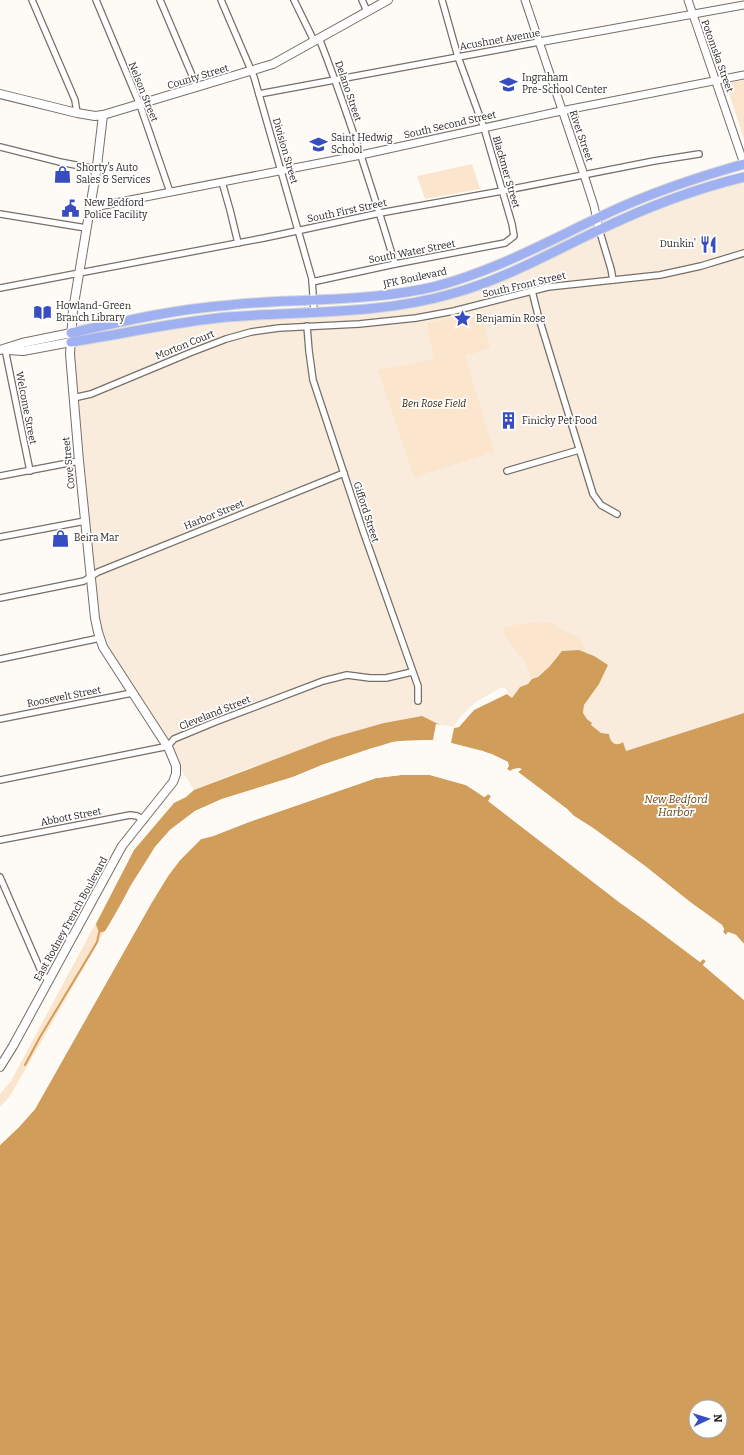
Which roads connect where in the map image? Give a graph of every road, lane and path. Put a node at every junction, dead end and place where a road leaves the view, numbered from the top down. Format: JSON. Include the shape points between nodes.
{"nodes":[{"id":1,"x":32,"y":0,"type":"edge"},
{"id":2,"x":96,"y":0,"type":"edge"},
{"id":3,"x":160,"y":0,"type":"edge"},
{"id":4,"x":221,"y":0,"type":"edge"},
{"id":5,"x":294,"y":0,"type":"edge"},
{"id":6,"x":362,"y":0,"type":"edge"},
{"id":7,"x":388,"y":0,"type":"edge"},
{"id":8,"x":442,"y":0,"type":"edge"},
{"id":9,"x":525,"y":0,"type":"edge"},
{"id":10,"x":688,"y":0,"type":"edge"},
{"id":11,"x":744,"y":5,"type":"edge"},
{"id":12,"x":367,"y":11,"type":"junction"},
{"id":13,"x":692,"y":15,"type":"junction"},
{"id":14,"x":316,"y":40,"type":"junction"},
{"id":15,"x":539,"y":42,"type":"junction"},
{"id":16,"x":458,"y":57,"type":"junction"},
{"id":17,"x":251,"y":70,"type":"junction"},
{"id":18,"x":744,"y":75,"type":"edge"},
{"id":19,"x":335,"y":80,"type":"junction"},
{"id":20,"x":715,"y":80,"type":"junction"},
{"id":21,"x":197,"y":87,"type":"junction"},
{"id":22,"x":0,"y":94,"type":"edge"},
{"id":23,"x":259,"y":94,"type":"junction"},
{"id":24,"x":140,"y":105,"type":"junction"},
{"id":25,"x":562,"y":111,"type":"junction"},
{"id":26,"x":78,"y":113,"type":"junction"},
{"id":27,"x":103,"y":115,"type":"junction"},
{"id":28,"x":484,"y":128,"type":"junction"},
{"id":29,"x":0,"y":147,"type":"edge"},
{"id":30,"x":699,"y":154,"type":"dead end"},
{"id":31,"x":361,"y":155,"type":"junction"},
{"id":32,"x":744,"y":164,"type":"edge"},
{"id":33,"x":96,"y":169,"type":"junction"},
{"id":34,"x":281,"y":170,"type":"junction"},
{"id":35,"x":583,"y":175,"type":"junction"},
{"id":36,"x":744,"y":177,"type":"edge"},
{"id":37,"x":222,"y":182,"type":"junction"},
{"id":38,"x":502,"y":191,"type":"junction"},
{"id":39,"x":170,"y":192,"type":"junction"},
{"id":40,"x":90,"y":208,"type":"junction"},
{"id":41,"x":380,"y":213,"type":"junction"},
{"id":42,"x":0,"y":214,"type":"edge"},
{"id":43,"x":597,"y":218,"type":"junction"},
{"id":44,"x":86,"y":228,"type":"junction"},
{"id":45,"x":298,"y":230,"type":"junction"},
{"id":46,"x":599,"y":230,"type":"junction"},
{"id":47,"x":514,"y":236,"type":"joint"},
{"id":48,"x":238,"y":243,"type":"junction"},
{"id":49,"x":744,"y":253,"type":"edge"},
{"id":50,"x":395,"y":264,"type":"junction"},
{"id":51,"x":78,"y":273,"type":"junction"},
{"id":52,"x":612,"y":280,"type":"junction"},
{"id":53,"x":312,"y":282,"type":"junction"},
{"id":54,"x":0,"y":288,"type":"edge"},
{"id":55,"x":532,"y":290,"type":"junction"},
{"id":56,"x":313,"y":300,"type":"junction"},
{"id":57,"x":314,"y":312,"type":"junction"},
{"id":58,"x":307,"y":326,"type":"junction"},
{"id":59,"x":71,"y":333,"type":"junction"},
{"id":60,"x":70,"y":342,"type":"junction"},
{"id":61,"x":3,"y":350,"type":"edge"},
{"id":62,"x":73,"y":398,"type":"junction"},
{"id":63,"x":579,"y":450,"type":"junction"},
{"id":64,"x":79,"y":461,"type":"junction"},
{"id":65,"x":30,"y":471,"type":"junction"},
{"id":66,"x":507,"y":471,"type":"dead end"},
{"id":67,"x":344,"y":473,"type":"junction"},
{"id":68,"x":0,"y":476,"type":"edge"},
{"id":69,"x":617,"y":514,"type":"dead end"},
{"id":70,"x":85,"y":521,"type":"junction"},
{"id":71,"x":0,"y":538,"type":"edge"},
{"id":72,"x":91,"y":577,"type":"junction"},
{"id":73,"x":0,"y":598,"type":"edge"},
{"id":74,"x":100,"y":638,"type":"junction"},
{"id":75,"x":0,"y":659,"type":"edge"},
{"id":76,"x":412,"y":672,"type":"junction"},
{"id":77,"x":132,"y":693,"type":"junction"},
{"id":78,"x":418,"y":701,"type":"dead end"},
{"id":79,"x":0,"y":719,"type":"edge"},
{"id":80,"x":168,"y":746,"type":"junction"},
{"id":81,"x":0,"y":780,"type":"edge"},
{"id":82,"x":170,"y":787,"type":"joint"},
{"id":83,"x":144,"y":820,"type":"junction"},
{"id":84,"x":0,"y":840,"type":"edge"},
{"id":85,"x":0,"y":876,"type":"edge"},
{"id":86,"x":49,"y":980,"type":"junction"},
{"id":87,"x":0,"y":1067,"type":"edge"}],
"edges":[{"from":1,"to":26,"type":"street","via":[[75,100]]},
{"from":2,"to":24,"type":"street","name":"Nelson Street"},
{"from":3,"to":21,"type":"street"},
{"from":4,"to":17,"type":"street","name":"Division Street"},
{"from":5,"to":14,"type":"street","name":"Delano Street"},
{"from":6,"to":12,"type":"street"},
{"from":7,"to":12,"type":"main road","name":"County Street"},
{"from":8,"to":16,"type":"street","name":"Blackmer Street"},
{"from":9,"to":15,"type":"street","name":"Rivet Street"},
{"from":10,"to":13,"type":"street","name":"Potomska Street"},
{"from":11,"to":13,"type":"street","name":"Acushnet Avenue"},
{"from":12,"to":14,"type":"main road","name":"County Street"},
{"from":13,"to":15,"type":"street","name":"Acushnet Avenue"},
{"from":13,"to":20,"type":"street","name":"Potomska Street"},
{"from":14,"to":17,"type":"main road","name":"County Street","via":[[273,64]]},
{"from":14,"to":19,"type":"street","name":"Delano Street"},
{"from":15,"to":16,"type":"street","name":"Acushnet Avenue"},
{"from":15,"to":25,"type":"street","name":"Rivet Street"},
{"from":16,"to":19,"type":"street","name":"Acushnet Avenue"},
{"from":16,"to":28,"type":"street","name":"Blackmer Street"},
{"from":17,"to":21,"type":"main road","name":"County Street"},
{"from":17,"to":23,"type":"street","name":"Division Street"},
{"from":18,"to":20,"type":"street","name":"South Second Street"},
{"from":19,"to":23,"type":"street","name":"Acushnet Avenue"},
{"from":19,"to":31,"type":"street","name":"Delano Street"},
{"from":20,"to":25,"type":"street","name":"South Second Street"},
{"from":20,"to":32,"type":"street","name":"Potomska Street"},
{"from":21,"to":24,"type":"main road","name":"County Street"},
{"from":22,"to":26,"type":"main road","name":"County Street"},
{"from":23,"to":34,"type":"street","name":"Division Street"},
{"from":24,"to":27,"type":"main road","name":"County Street"},
{"from":24,"to":39,"type":"street","name":"Nelson Street"},
{"from":25,"to":28,"type":"street","name":"South Second Street"},
{"from":25,"to":35,"type":"street","name":"Rivet Street"},
{"from":26,"to":27,"type":"main road","name":"County Street"},
{"from":27,"to":33,"type":"main road","name":"Cove Street"},
{"from":28,"to":31,"type":"street","name":"South Second Street"},
{"from":28,"to":38,"type":"street","name":"Blackmer Street"},
{"from":29,"to":33,"type":"street"},
{"from":30,"to":35,"type":"street","name":"South First Street"},
{"from":31,"to":34,"type":"street","name":"South Second Street"},
{"from":31,"to":41,"type":"street","name":"Delano Street"},
{"from":32,"to":43,"type":"main road","name":"JFK Boulevard","via":[[687,181]]},
{"from":33,"to":40,"type":"main road","name":"Cove Street"},
{"from":34,"to":37,"type":"street","name":"South Second Street"},
{"from":34,"to":45,"type":"street","name":"Division Street"},
{"from":35,"to":38,"type":"street","name":"South First Street"},
{"from":35,"to":43,"type":"street","name":"Rivet Street"},
{"from":36,"to":46,"type":"main road","via":[[683,195]]},
{"from":37,"to":39,"type":"street","name":"South Second Street"},
{"from":37,"to":48,"type":"street"},
{"from":38,"to":41,"type":"street","name":"South First Street"},
{"from":38,"to":47,"type":"street","name":"Blackmer Street"},
{"from":39,"to":40,"type":"street","name":"South Second Street"},
{"from":40,"to":44,"type":"main road","name":"Cove Street"},
{"from":41,"to":45,"type":"street","name":"South First Street"},
{"from":41,"to":50,"type":"street","name":"Delano Street"},
{"from":42,"to":44,"type":"street"},
{"from":43,"to":46,"type":"street","name":"Rivet Street"},
{"from":43,"to":56,"type":"main road","name":"JFK Boulevard","via":[[508,262],[448,283],[388,295]]},
{"from":44,"to":51,"type":"main road","name":"Cove Street"},
{"from":45,"to":48,"type":"street","name":"South First Street"},
{"from":45,"to":53,"type":"street","name":"Division Street"},
{"from":46,"to":52,"type":"street","name":"Rivet Street"},
{"from":46,"to":57,"type":"main road","via":[[516,271],[450,294],[396,306]]},
{"from":47,"to":50,"type":"street","name":"South Water Street","via":[[505,243]]},
{"from":48,"to":51,"type":"street","name":"South First Street"},
{"from":49,"to":52,"type":"street","name":"South Front Street","via":[[674,272]]},
{"from":50,"to":53,"type":"street","name":"South Water Street"},
{"from":51,"to":54,"type":"street","name":"South First Street"},
{"from":51,"to":59,"type":"main road","name":"Cove Street"},
{"from":52,"to":55,"type":"street","name":"South Front Street"},
{"from":53,"to":56,"type":"street","name":"Division Street"},
{"from":55,"to":58,"type":"street","name":"South Front Street","via":[[416,318]]},
{"from":55,"to":63,"type":"street"},
{"from":56,"to":57,"type":"street","name":"Division Street"},
{"from":56,"to":59,"type":"main road","name":"JFK Boulevard","via":[[184,310]]},
{"from":57,"to":60,"type":"main road","via":[[203,320]]},
{"from":58,"to":62,"type":"street","name":"Morton Court","via":[[265,330],[233,337],[91,394]]},
{"from":58,"to":67,"type":"street","name":"Gifford Street","via":[[313,380]]},
{"from":59,"to":60,"type":"main road","name":"Cove Street"},
{"from":59,"to":61,"type":"main road","via":[[22,343]]},
{"from":60,"to":61,"type":"main road","via":[[23,351]]},
{"from":60,"to":62,"type":"main road","name":"Cove Street"},
{"from":61,"to":65,"type":"street","name":"Welcome Street"},
{"from":62,"to":64,"type":"main road","name":"Cove Street"},
{"from":63,"to":66,"type":"street"},
{"from":63,"to":69,"type":"street","via":[[593,494],[601,505]]},
{"from":64,"to":65,"type":"street"},
{"from":64,"to":70,"type":"main road","name":"Cove Street"},
{"from":65,"to":68,"type":"street"},
{"from":67,"to":72,"type":"street","name":"Harbor Street"},
{"from":67,"to":76,"type":"street","name":"Gifford Street"},
{"from":70,"to":71,"type":"street"},
{"from":70,"to":72,"type":"main road","name":"Cove Street"},
{"from":72,"to":73,"type":"street","name":"Harbor Street","via":[[84,581]]},
{"from":72,"to":74,"type":"main road","name":"Cove Street","via":[[95,618]]},
{"from":74,"to":75,"type":"street"},
{"from":74,"to":77,"type":"main road","name":"Cove Street","via":[[108,656]]},
{"from":76,"to":78,"type":"street","name":"Gifford Street","via":[[418,686]]},
{"from":76,"to":80,"type":"street","name":"Cleveland Street","via":[[386,678],[347,675],[324,681],[174,739]]},
{"from":77,"to":79,"type":"street","name":"Roosevelt Street"},
{"from":77,"to":80,"type":"main road","name":"Cove Street"},
{"from":80,"to":81,"type":"street","name":"Cleveland Street"},
{"from":80,"to":82,"type":"main road","name":"Cove Street","via":[[174,757],[176,769]]},
{"from":82,"to":83,"type":"main road","name":"East Rodney French Boulevard"},
{"from":83,"to":84,"type":"street","name":"Abbott Street","via":[[130,815]]},
{"from":83,"to":86,"type":"main road","name":"East Rodney French Boulevard","via":[[120,850]]},
{"from":85,"to":86,"type":"street","via":[[41,972]]},
{"from":86,"to":87,"type":"main road","name":"East Rodney French Boulevard"}]}
